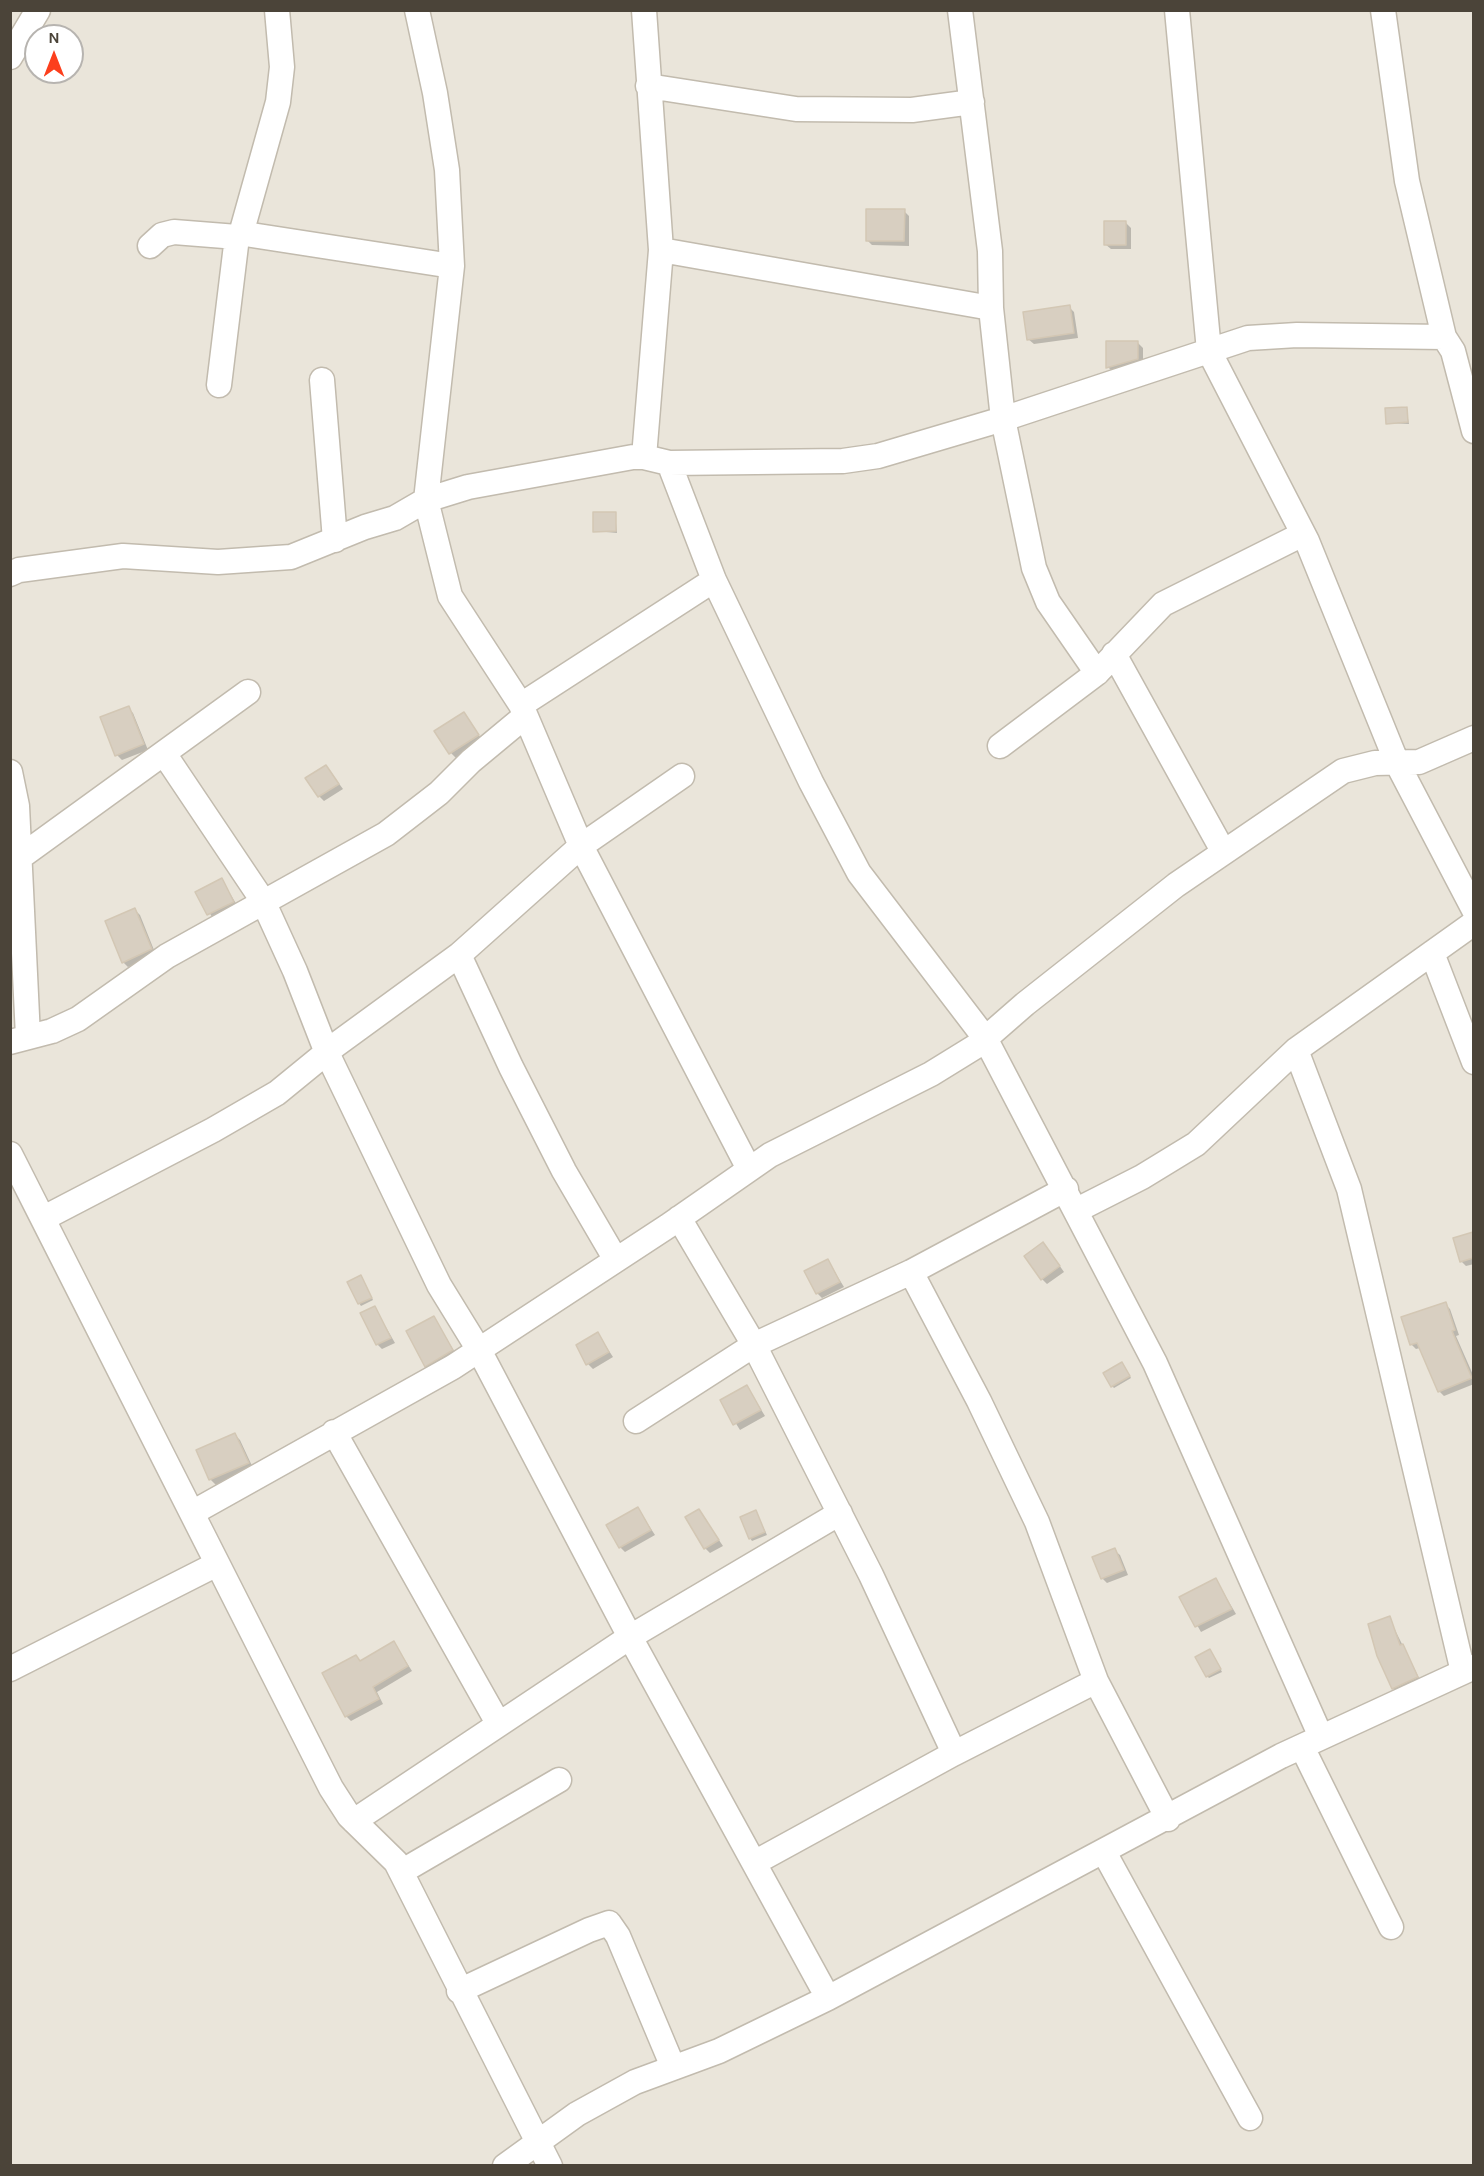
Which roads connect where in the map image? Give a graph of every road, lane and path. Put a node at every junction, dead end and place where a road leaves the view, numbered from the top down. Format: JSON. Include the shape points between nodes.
{"nodes":[{"id":1,"x":38,"y":10,"type":"edge"},
{"id":2,"x":277,"y":10,"type":"edge"},
{"id":3,"x":417,"y":10,"type":"edge"},
{"id":4,"x":644,"y":10,"type":"edge"},
{"id":5,"x":960,"y":10,"type":"edge"},
{"id":6,"x":1177,"y":10,"type":"edge"},
{"id":7,"x":1383,"y":10,"type":"edge"},
{"id":8,"x":10,"y":57,"type":"edge"},
{"id":9,"x":648,"y":86,"type":"junction"},
{"id":10,"x":972,"y":102,"type":"junction"},
{"id":11,"x":239,"y":236,"type":"junction"},
{"id":12,"x":150,"y":246,"type":"dead end"},
{"id":13,"x":661,"y":250,"type":"junction"},
{"id":14,"x":452,"y":266,"type":"junction"},
{"id":15,"x":991,"y":308,"type":"junction"},
{"id":16,"x":1457,"y":345,"type":"edge"},
{"id":17,"x":1209,"y":351,"type":"junction"},
{"id":18,"x":322,"y":380,"type":"dead end"},
{"id":19,"x":219,"y":385,"type":"dead end"},
{"id":20,"x":1003,"y":419,"type":"junction"},
{"id":21,"x":1473,"y":431,"type":"edge"},
{"id":22,"x":644,"y":457,"type":"junction"},
{"id":23,"x":669,"y":464,"type":"junction"},
{"id":24,"x":426,"y":500,"type":"junction"},
{"id":25,"x":1304,"y":534,"type":"junction"},
{"id":26,"x":335,"y":540,"type":"junction"},
{"id":27,"x":10,"y":574,"type":"edge"},
{"id":28,"x":714,"y":580,"type":"junction"},
{"id":29,"x":1114,"y":654,"type":"junction"},
{"id":30,"x":1097,"y":673,"type":"junction"},
{"id":31,"x":248,"y":692,"type":"dead end"},
{"id":32,"x":522,"y":711,"type":"junction"},
{"id":33,"x":1473,"y":738,"type":"edge"},
{"id":34,"x":1000,"y":746,"type":"dead end"},
{"id":35,"x":165,"y":755,"type":"junction"},
{"id":36,"x":1397,"y":763,"type":"junction"},
{"id":37,"x":10,"y":772,"type":"edge"},
{"id":38,"x":682,"y":776,"type":"dead end"},
{"id":39,"x":581,"y":846,"type":"junction"},
{"id":40,"x":1223,"y":851,"type":"junction"},
{"id":41,"x":19,"y":858,"type":"junction"},
{"id":42,"x":263,"y":901,"type":"junction"},
{"id":43,"x":1473,"y":910,"type":"edge"},
{"id":44,"x":1473,"y":923,"type":"edge"},
{"id":45,"x":1432,"y":952,"type":"junction"},
{"id":46,"x":459,"y":955,"type":"junction"},
{"id":47,"x":985,"y":1038,"type":"junction"},
{"id":48,"x":19,"y":1039,"type":"edge"},
{"id":49,"x":1296,"y":1050,"type":"junction"},
{"id":50,"x":327,"y":1053,"type":"junction"},
{"id":51,"x":1473,"y":1062,"type":"edge"},
{"id":52,"x":10,"y":1154,"type":"edge"},
{"id":53,"x":749,"y":1169,"type":"junction"},
{"id":54,"x":1072,"y":1200,"type":"junction"},
{"id":55,"x":44,"y":1218,"type":"junction"},
{"id":56,"x":679,"y":1218,"type":"junction"},
{"id":57,"x":616,"y":1260,"type":"junction"},
{"id":58,"x":911,"y":1272,"type":"junction"},
{"id":59,"x":754,"y":1345,"type":"junction"},
{"id":60,"x":479,"y":1350,"type":"junction"},
{"id":61,"x":636,"y":1421,"type":"dead end"},
{"id":62,"x":334,"y":1432,"type":"junction"},
{"id":63,"x":192,"y":1513,"type":"junction"},
{"id":64,"x":840,"y":1513,"type":"junction"},
{"id":65,"x":217,"y":1564,"type":"junction"},
{"id":66,"x":630,"y":1637,"type":"junction"},
{"id":67,"x":10,"y":1669,"type":"edge"},
{"id":68,"x":1468,"y":1669,"type":"edge"},
{"id":69,"x":1096,"y":1681,"type":"junction"},
{"id":70,"x":498,"y":1723,"type":"junction"},
{"id":71,"x":1311,"y":1742,"type":"junction"},
{"id":72,"x":954,"y":1753,"type":"junction"},
{"id":73,"x":559,"y":1780,"type":"dead end"},
{"id":74,"x":1168,"y":1819,"type":"junction"},
{"id":75,"x":354,"y":1821,"type":"junction"},
{"id":76,"x":1104,"y":1852,"type":"junction"},
{"id":77,"x":754,"y":1863,"type":"junction"},
{"id":78,"x":401,"y":1872,"type":"junction"},
{"id":79,"x":1391,"y":1927,"type":"dead end"},
{"id":80,"x":459,"y":1991,"type":"junction"},
{"id":81,"x":828,"y":1998,"type":"junction"},
{"id":82,"x":673,"y":2067,"type":"junction"},
{"id":83,"x":1250,"y":2118,"type":"dead end"},
{"id":84,"x":537,"y":2141,"type":"junction"},
{"id":85,"x":505,"y":2166,"type":"edge"},
{"id":86,"x":550,"y":2166,"type":"edge"}],
"edges":[{"from":1,"to":8,"type":"street"},
{"from":2,"to":11,"type":"street","via":[[282,67],[278,102]]},
{"from":3,"to":14,"type":"street","via":[[447,170]]},
{"from":4,"to":9,"type":"street"},
{"from":5,"to":10,"type":"street"},
{"from":6,"to":17,"type":"street"},
{"from":7,"to":16,"type":"street","via":[[1407,181]]},
{"from":9,"to":10,"type":"street","via":[[796,109],[912,110]]},
{"from":9,"to":13,"type":"street"},
{"from":10,"to":15,"type":"street","via":[[990,251]]},
{"from":11,"to":12,"type":"street","via":[[174,232],[162,235]]},
{"from":11,"to":14,"type":"street"},
{"from":11,"to":19,"type":"street","via":[[234,245]]},
{"from":13,"to":15,"type":"street"},
{"from":13,"to":22,"type":"street"},
{"from":14,"to":24,"type":"street"},
{"from":15,"to":20,"type":"street"},
{"from":16,"to":17,"type":"street","via":[[1297,334],[1248,338]]},
{"from":16,"to":21,"type":"street"},
{"from":17,"to":20,"type":"street"},
{"from":17,"to":25,"type":"street"},
{"from":18,"to":26,"type":"street"},
{"from":20,"to":23,"type":"street","via":[[878,456],[843,461]]},
{"from":20,"to":30,"type":"street","via":[[1034,568],[1048,602]]},
{"from":22,"to":23,"type":"street"},
{"from":22,"to":24,"type":"street","via":[[468,488]]},
{"from":23,"to":28,"type":"street"},
{"from":24,"to":26,"type":"street","via":[[395,518]]},
{"from":24,"to":32,"type":"street","via":[[450,596]]},
{"from":25,"to":29,"type":"street","via":[[1163,604]]},
{"from":25,"to":36,"type":"street"},
{"from":26,"to":27,"type":"street","via":[[291,557],[263,560],[218,562],[123,556]]},
{"from":28,"to":32,"type":"street"},
{"from":28,"to":47,"type":"street","via":[[859,873]]},
{"from":29,"to":30,"type":"street"},
{"from":29,"to":40,"type":"street"},
{"from":30,"to":34,"type":"street"},
{"from":31,"to":35,"type":"street"},
{"from":32,"to":39,"type":"street"},
{"from":32,"to":42,"type":"street","via":[[439,793],[386,834]]},
{"from":33,"to":36,"type":"street","via":[[1419,762]]},
{"from":35,"to":41,"type":"street"},
{"from":35,"to":42,"type":"street"},
{"from":36,"to":40,"type":"street","via":[[1374,763],[1342,771]]},
{"from":36,"to":43,"type":"street"},
{"from":37,"to":41,"type":"street","via":[[17,806]]},
{"from":38,"to":39,"type":"street"},
{"from":39,"to":46,"type":"street"},
{"from":39,"to":53,"type":"street"},
{"from":40,"to":47,"type":"street"},
{"from":41,"to":48,"type":"street"},
{"from":42,"to":48,"type":"street","via":[[167,956],[78,1019],[52,1031]]},
{"from":42,"to":50,"type":"street"},
{"from":44,"to":45,"type":"street"},
{"from":45,"to":49,"type":"street"},
{"from":45,"to":51,"type":"street"},
{"from":46,"to":50,"type":"street"},
{"from":46,"to":57,"type":"street","via":[[564,1171]]},
{"from":47,"to":53,"type":"street","via":[[931,1074]]},
{"from":47,"to":54,"type":"street"},
{"from":49,"to":54,"type":"street","via":[[1196,1144],[1142,1177]]},
{"from":49,"to":68,"type":"street","via":[[1349,1190]]},
{"from":50,"to":55,"type":"street","via":[[267,1098],[213,1130]]},
{"from":50,"to":60,"type":"street","via":[[439,1285]]},
{"from":52,"to":55,"type":"street"},
{"from":53,"to":56,"type":"street"},
{"from":54,"to":58,"type":"street"},
{"from":54,"to":71,"type":"street","via":[[1155,1363]]},
{"from":55,"to":63,"type":"street"},
{"from":56,"to":57,"type":"street"},
{"from":56,"to":59,"type":"street"},
{"from":57,"to":60,"type":"street"},
{"from":58,"to":59,"type":"street"},
{"from":58,"to":69,"type":"street","via":[[1037,1522]]},
{"from":59,"to":61,"type":"street"},
{"from":59,"to":64,"type":"street"},
{"from":60,"to":62,"type":"street"},
{"from":60,"to":66,"type":"street"},
{"from":62,"to":63,"type":"street"},
{"from":62,"to":70,"type":"street"},
{"from":63,"to":65,"type":"street"},
{"from":64,"to":66,"type":"street"},
{"from":64,"to":72,"type":"street"},
{"from":65,"to":67,"type":"street"},
{"from":65,"to":75,"type":"street","via":[[332,1788]]},
{"from":66,"to":70,"type":"street","via":[[510,1719]]},
{"from":66,"to":77,"type":"street"},
{"from":68,"to":71,"type":"street"},
{"from":69,"to":72,"type":"street"},
{"from":69,"to":74,"type":"street"},
{"from":70,"to":75,"type":"street"},
{"from":71,"to":74,"type":"street"},
{"from":71,"to":79,"type":"street"},
{"from":72,"to":77,"type":"street"},
{"from":73,"to":78,"type":"street"},
{"from":74,"to":76,"type":"street"},
{"from":75,"to":78,"type":"street","via":[[396,1862]]},
{"from":76,"to":81,"type":"street"},
{"from":76,"to":83,"type":"street"},
{"from":77,"to":81,"type":"street"},
{"from":78,"to":80,"type":"street"},
{"from":80,"to":82,"type":"street","via":[[609,1923]]},
{"from":80,"to":84,"type":"street"},
{"from":81,"to":82,"type":"street","via":[[719,2051]]},
{"from":82,"to":84,"type":"street","via":[[605,2097]]},
{"from":84,"to":85,"type":"street"},
{"from":84,"to":86,"type":"street"}]}
